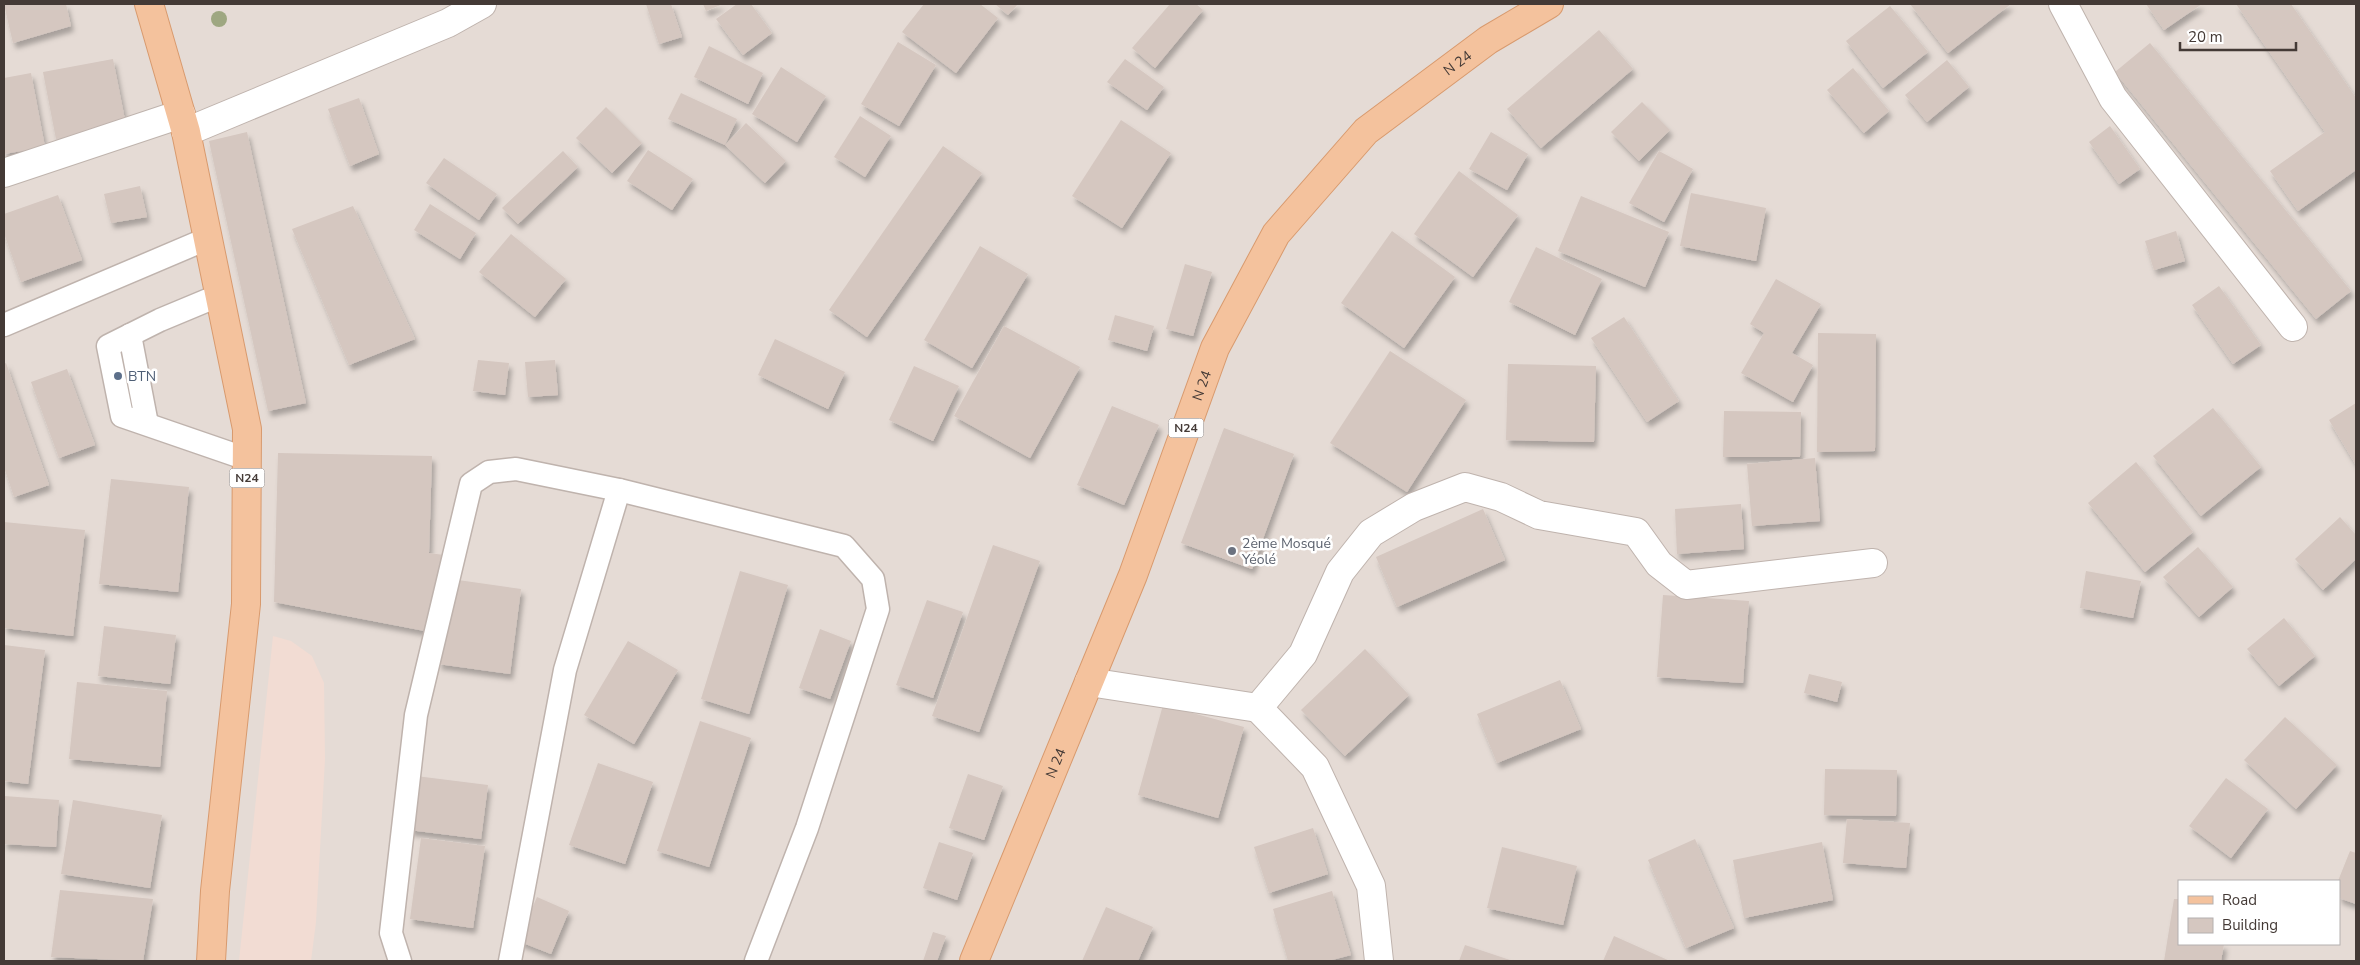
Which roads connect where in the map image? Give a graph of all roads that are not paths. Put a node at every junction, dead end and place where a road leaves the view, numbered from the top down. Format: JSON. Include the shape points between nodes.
{"nodes":[{"id":1,"x":149,"y":4,"type":"edge"},
{"id":2,"x":482,"y":4,"type":"edge"},
{"id":3,"x":1549,"y":4,"type":"edge"},
{"id":4,"x":2063,"y":4,"type":"edge"},
{"id":5,"x":443,"y":13,"type":"edge"},
{"id":6,"x":184,"y":123,"type":"junction"},
{"id":7,"x":4,"y":173,"type":"edge"},
{"id":8,"x":208,"y":238,"type":"junction"},
{"id":9,"x":220,"y":295,"type":"junction"},
{"id":10,"x":4,"y":324,"type":"edge"},
{"id":11,"x":2293,"y":328,"type":"dead end"},
{"id":12,"x":247,"y":459,"type":"junction"},
{"id":13,"x":620,"y":490,"type":"junction"},
{"id":14,"x":1873,"y":563,"type":"dead end"},
{"id":15,"x":1089,"y":682,"type":"junction"},
{"id":16,"x":1258,"y":708,"type":"junction"},
{"id":17,"x":211,"y":961,"type":"edge"},
{"id":18,"x":400,"y":961,"type":"edge"},
{"id":19,"x":510,"y":961,"type":"edge"},
{"id":20,"x":756,"y":961,"type":"edge"},
{"id":21,"x":974,"y":961,"type":"edge"},
{"id":22,"x":1379,"y":961,"type":"edge"}],
"edges":[{"from":1,"to":6,"type":"main road","number":"N24"},
{"from":2,"to":5,"type":"street"},
{"from":3,"to":15,"type":"main road","name":"N 24","number":"N24","via":[[1488,40],[1366,131],[1276,234],[1215,348]]},
{"from":4,"to":11,"type":"street","via":[[2113,98]]},
{"from":5,"to":6,"type":"street"},
{"from":6,"to":7,"type":"street"},
{"from":6,"to":8,"type":"main road","number":"N24"},
{"from":8,"to":9,"type":"main road","number":"N24"},
{"from":8,"to":10,"type":"lane"},
{"from":9,"to":12,"type":"main road","number":"N24","via":[[247,429]]},
{"from":9,"to":12,"type":"lane","via":[[130,335],[147,424]]},
{"from":12,"to":17,"type":"main road","number":"N24","via":[[246,604],[215,891]]},
{"from":13,"to":18,"type":"lane","via":[[516,469],[489,472],[471,484],[416,715],[391,933]]},
{"from":13,"to":19,"type":"lane","via":[[565,670]]},
{"from":13,"to":20,"type":"lane","via":[[844,546],[873,579],[878,609],[807,828]]},
{"from":14,"to":16,"type":"street","via":[[1686,585],[1659,564],[1636,532],[1539,515],[1501,497],[1465,487],[1414,507],[1371,533],[1340,572],[1303,654]]},
{"from":15,"to":16,"type":"street"},
{"from":15,"to":21,"type":"main road","name":"N 24","number":"N24"},
{"from":16,"to":22,"type":"street","via":[[1315,766],[1371,886]]}]}
